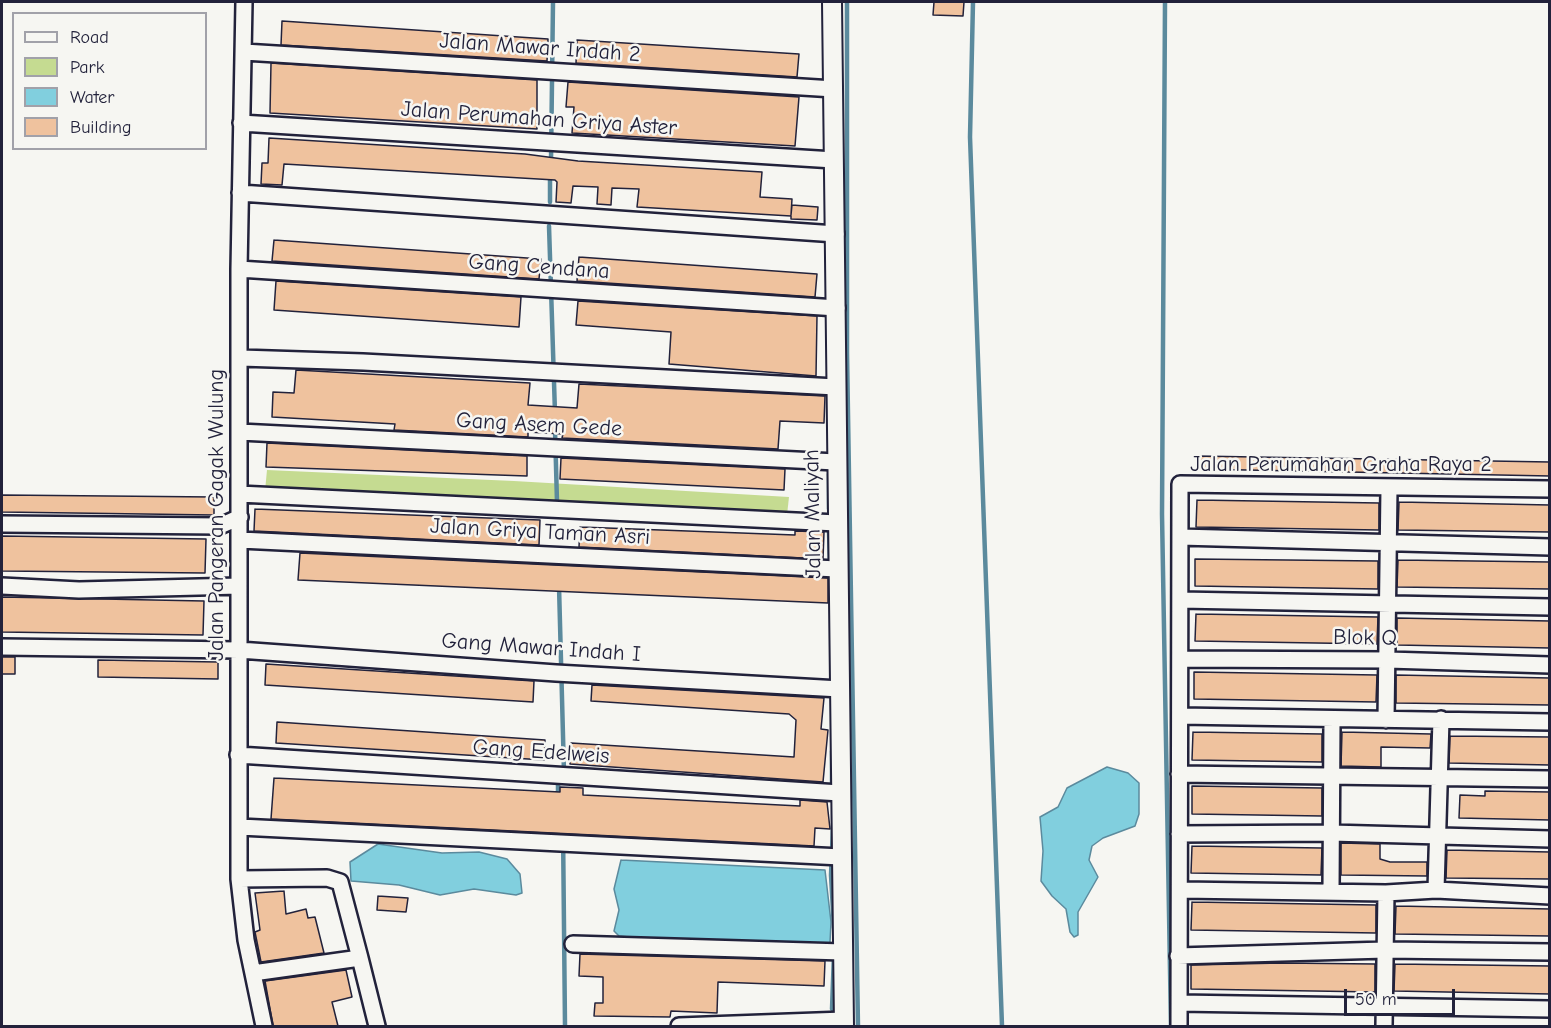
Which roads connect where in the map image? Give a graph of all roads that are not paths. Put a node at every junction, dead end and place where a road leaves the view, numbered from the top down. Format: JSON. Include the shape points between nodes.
{"nodes":[{"id":1,"x":244,"y":2,"type":"edge"},
{"id":2,"x":832,"y":2,"type":"edge"},
{"id":3,"x":244,"y":52,"type":"junction"},
{"id":4,"x":827,"y":88,"type":"junction"},
{"id":5,"x":241,"y":123,"type":"junction"},
{"id":6,"x":828,"y":160,"type":"junction"},
{"id":7,"x":240,"y":193,"type":"junction"},
{"id":8,"x":836,"y":234,"type":"junction"},
{"id":9,"x":239,"y":269,"type":"junction"},
{"id":10,"x":831,"y":308,"type":"junction"},
{"id":11,"x":241,"y":358,"type":"junction"},
{"id":12,"x":830,"y":387,"type":"junction"},
{"id":13,"x":240,"y":428,"type":"junction"},
{"id":14,"x":830,"y":457,"type":"junction"},
{"id":15,"x":1389,"y":488,"type":"junction"},
{"id":16,"x":1550,"y":489,"type":"edge"},
{"id":17,"x":239,"y":494,"type":"junction"},
{"id":18,"x":240,"y":517,"type":"junction"},
{"id":19,"x":831,"y":523,"type":"junction"},
{"id":20,"x":2,"y":524,"type":"edge"},
{"id":21,"x":1180,"y":537,"type":"junction"},
{"id":22,"x":240,"y":540,"type":"junction"},
{"id":23,"x":1388,"y":543,"type":"junction"},
{"id":24,"x":1550,"y":547,"type":"edge"},
{"id":25,"x":832,"y":569,"type":"junction"},
{"id":26,"x":2,"y":586,"type":"edge"},
{"id":27,"x":239,"y":586,"type":"junction"},
{"id":28,"x":1180,"y":600,"type":"junction"},
{"id":29,"x":1388,"y":603,"type":"junction"},
{"id":30,"x":1550,"y":607,"type":"edge"},
{"id":31,"x":2,"y":647,"type":"edge"},
{"id":32,"x":239,"y":650,"type":"junction"},
{"id":33,"x":1180,"y":659,"type":"junction"},
{"id":34,"x":1388,"y":660,"type":"junction"},
{"id":35,"x":1550,"y":665,"type":"edge"},
{"id":36,"x":834,"y":689,"type":"junction"},
{"id":37,"x":1180,"y":716,"type":"junction"},
{"id":38,"x":1441,"y":719,"type":"junction"},
{"id":39,"x":1332,"y":720,"type":"junction"},
{"id":40,"x":1386,"y":720,"type":"junction"},
{"id":41,"x":1550,"y":722,"type":"edge"},
{"id":42,"x":238,"y":755,"type":"junction"},
{"id":43,"x":1179,"y":774,"type":"junction"},
{"id":44,"x":1332,"y":776,"type":"junction"},
{"id":45,"x":1440,"y":778,"type":"junction"},
{"id":46,"x":1550,"y":779,"type":"edge"},
{"id":47,"x":834,"y":793,"type":"junction"},
{"id":48,"x":240,"y":827,"type":"junction"},
{"id":49,"x":1331,"y":833,"type":"junction"},
{"id":50,"x":1179,"y":834,"type":"junction"},
{"id":51,"x":1438,"y":835,"type":"junction"},
{"id":52,"x":1550,"y":839,"type":"edge"},
{"id":53,"x":833,"y":857,"type":"junction"},
{"id":54,"x":239,"y":879,"type":"junction"},
{"id":55,"x":1181,"y":890,"type":"junction"},
{"id":56,"x":1436,"y":890,"type":"junction"},
{"id":57,"x":1330,"y":891,"type":"junction"},
{"id":58,"x":1386,"y":893,"type":"junction"},
{"id":59,"x":1550,"y":896,"type":"edge"},
{"id":60,"x":573,"y":944,"type":"dead end"},
{"id":61,"x":1385,"y":950,"type":"junction"},
{"id":62,"x":836,"y":952,"type":"junction"},
{"id":63,"x":1550,"y":952,"type":"edge"},
{"id":64,"x":1178,"y":956,"type":"junction"},
{"id":65,"x":360,"y":958,"type":"junction"},
{"id":66,"x":253,"y":973,"type":"junction"},
{"id":67,"x":1179,"y":1003,"type":"junction"},
{"id":68,"x":1384,"y":1007,"type":"junction"},
{"id":69,"x":1550,"y":1009,"type":"edge"},
{"id":70,"x":844,"y":1023,"type":"edge"},
{"id":71,"x":264,"y":1026,"type":"edge"},
{"id":72,"x":377,"y":1026,"type":"edge"},
{"id":73,"x":679,"y":1026,"type":"edge"},
{"id":74,"x":1179,"y":1026,"type":"edge"},
{"id":75,"x":1384,"y":1026,"type":"edge"}],
"edges":[{"from":1,"to":3,"type":"street","name":"Jalan Pangeran Gagak Wulung"},
{"from":2,"to":4,"type":"street","name":"Jalan Maliyah"},
{"from":3,"to":4,"type":"street","name":"Jalan Mawar Indah 2"},
{"from":3,"to":5,"type":"street","name":"Jalan Pangeran Gagak Wulung"},
{"from":4,"to":6,"type":"street","name":"Jalan Maliyah"},
{"from":5,"to":6,"type":"street","name":"Jalan Perumahan Griya Aster"},
{"from":5,"to":7,"type":"street","name":"Jalan Pangeran Gagak Wulung"},
{"from":6,"to":8,"type":"street","name":"Jalan Maliyah"},
{"from":7,"to":8,"type":"street"},
{"from":7,"to":9,"type":"street","name":"Jalan Pangeran Gagak Wulung"},
{"from":8,"to":10,"type":"street","name":"Jalan Maliyah"},
{"from":9,"to":10,"type":"street","name":"Gang Cendana"},
{"from":9,"to":11,"type":"street","name":"Jalan Pangeran Gagak Wulung"},
{"from":10,"to":12,"type":"street","name":"Jalan Maliyah"},
{"from":11,"to":12,"type":"street"},
{"from":11,"to":13,"type":"street","name":"Jalan Pangeran Gagak Wulung"},
{"from":12,"to":14,"type":"street","name":"Jalan Maliyah"},
{"from":13,"to":14,"type":"street","name":"Gang Asem Gede"},
{"from":13,"to":17,"type":"street","name":"Jalan Pangeran Gagak Wulung"},
{"from":14,"to":19,"type":"street","name":"Jalan Maliyah"},
{"from":15,"to":16,"type":"street","name":"Jalan Perumahan Graha Raya 2"},
{"from":15,"to":21,"type":"street","name":"Jalan Perumahan Graha Raya 2","via":[[1180,484]]},
{"from":15,"to":23,"type":"street"},
{"from":17,"to":18,"type":"street","name":"Jalan Pangeran Gagak Wulung"},
{"from":17,"to":19,"type":"street"},
{"from":18,"to":20,"type":"street","via":[[220,526]]},
{"from":18,"to":22,"type":"street","name":"Jalan Pangeran Gagak Wulung"},
{"from":19,"to":25,"type":"street","name":"Jalan Maliyah"},
{"from":21,"to":23,"type":"street"},
{"from":21,"to":28,"type":"street","name":"Jalan Perumahan Graha Raya 2"},
{"from":22,"to":25,"type":"street","name":"Jalan Griya Taman Asri"},
{"from":22,"to":27,"type":"street","name":"Jalan Pangeran Gagak Wulung"},
{"from":23,"to":24,"type":"street"},
{"from":23,"to":29,"type":"street"},
{"from":25,"to":36,"type":"street","name":"Jalan Maliyah"},
{"from":26,"to":27,"type":"street","via":[[79,590]]},
{"from":27,"to":32,"type":"street","name":"Jalan Pangeran Gagak Wulung"},
{"from":28,"to":29,"type":"street"},
{"from":28,"to":33,"type":"street","name":"Jalan Perumahan Graha Raya 2"},
{"from":29,"to":30,"type":"street"},
{"from":29,"to":34,"type":"street"},
{"from":31,"to":32,"type":"street","name":"Gang Mawar Indah I"},
{"from":32,"to":36,"type":"street","name":"Gang Mawar Indah I"},
{"from":32,"to":42,"type":"street","name":"Jalan Pangeran Gagak Wulung"},
{"from":33,"to":34,"type":"street","name":"Blok Q"},
{"from":33,"to":37,"type":"street","name":"Jalan Perumahan Graha Raya 2"},
{"from":34,"to":35,"type":"street","name":"Blok Q"},
{"from":34,"to":40,"type":"street"},
{"from":36,"to":47,"type":"street","name":"Jalan Maliyah"},
{"from":37,"to":39,"type":"street"},
{"from":37,"to":43,"type":"street","name":"Jalan Perumahan Graha Raya 2"},
{"from":38,"to":40,"type":"street"},
{"from":38,"to":41,"type":"street"},
{"from":38,"to":45,"type":"street"},
{"from":39,"to":40,"type":"street"},
{"from":39,"to":44,"type":"street"},
{"from":42,"to":47,"type":"street","name":"Gang Edelweis"},
{"from":42,"to":48,"type":"street","name":"Jalan Pangeran Gagak Wulung"},
{"from":43,"to":44,"type":"street"},
{"from":43,"to":50,"type":"street","name":"Jalan Perumahan Graha Raya 2"},
{"from":44,"to":45,"type":"street"},
{"from":44,"to":49,"type":"street"},
{"from":45,"to":46,"type":"street"},
{"from":45,"to":51,"type":"street"},
{"from":47,"to":53,"type":"street","name":"Jalan Maliyah"},
{"from":48,"to":53,"type":"street"},
{"from":48,"to":54,"type":"street","name":"Jalan Pangeran Gagak Wulung"},
{"from":49,"to":50,"type":"street"},
{"from":49,"to":51,"type":"street"},
{"from":49,"to":57,"type":"street"},
{"from":50,"to":55,"type":"street","name":"Jalan Perumahan Graha Raya 2"},
{"from":51,"to":52,"type":"street"},
{"from":51,"to":56,"type":"street"},
{"from":53,"to":62,"type":"street","name":"Jalan Maliyah"},
{"from":54,"to":65,"type":"street","via":[[327,878],[340,882]]},
{"from":54,"to":66,"type":"street","name":"Jalan Pangeran Gagak Wulung"},
{"from":55,"to":57,"type":"street"},
{"from":55,"to":64,"type":"street","name":"Jalan Perumahan Graha Raya 2"},
{"from":56,"to":58,"type":"street"},
{"from":56,"to":59,"type":"street"},
{"from":57,"to":58,"type":"street"},
{"from":58,"to":61,"type":"street"},
{"from":60,"to":62,"type":"street"},
{"from":61,"to":63,"type":"street"},
{"from":61,"to":64,"type":"street"},
{"from":61,"to":68,"type":"street"},
{"from":62,"to":70,"type":"street","name":"Jalan Maliyah"},
{"from":64,"to":67,"type":"street","name":"Jalan Perumahan Graha Raya 2"},
{"from":65,"to":66,"type":"street"},
{"from":65,"to":72,"type":"street"},
{"from":66,"to":71,"type":"street","name":"Jalan Pangeran Gagak Wulung"},
{"from":67,"to":68,"type":"street"},
{"from":67,"to":74,"type":"street","name":"Jalan Perumahan Graha Raya 2"},
{"from":68,"to":69,"type":"street"},
{"from":68,"to":75,"type":"street"},
{"from":70,"to":73,"type":"street"}]}
